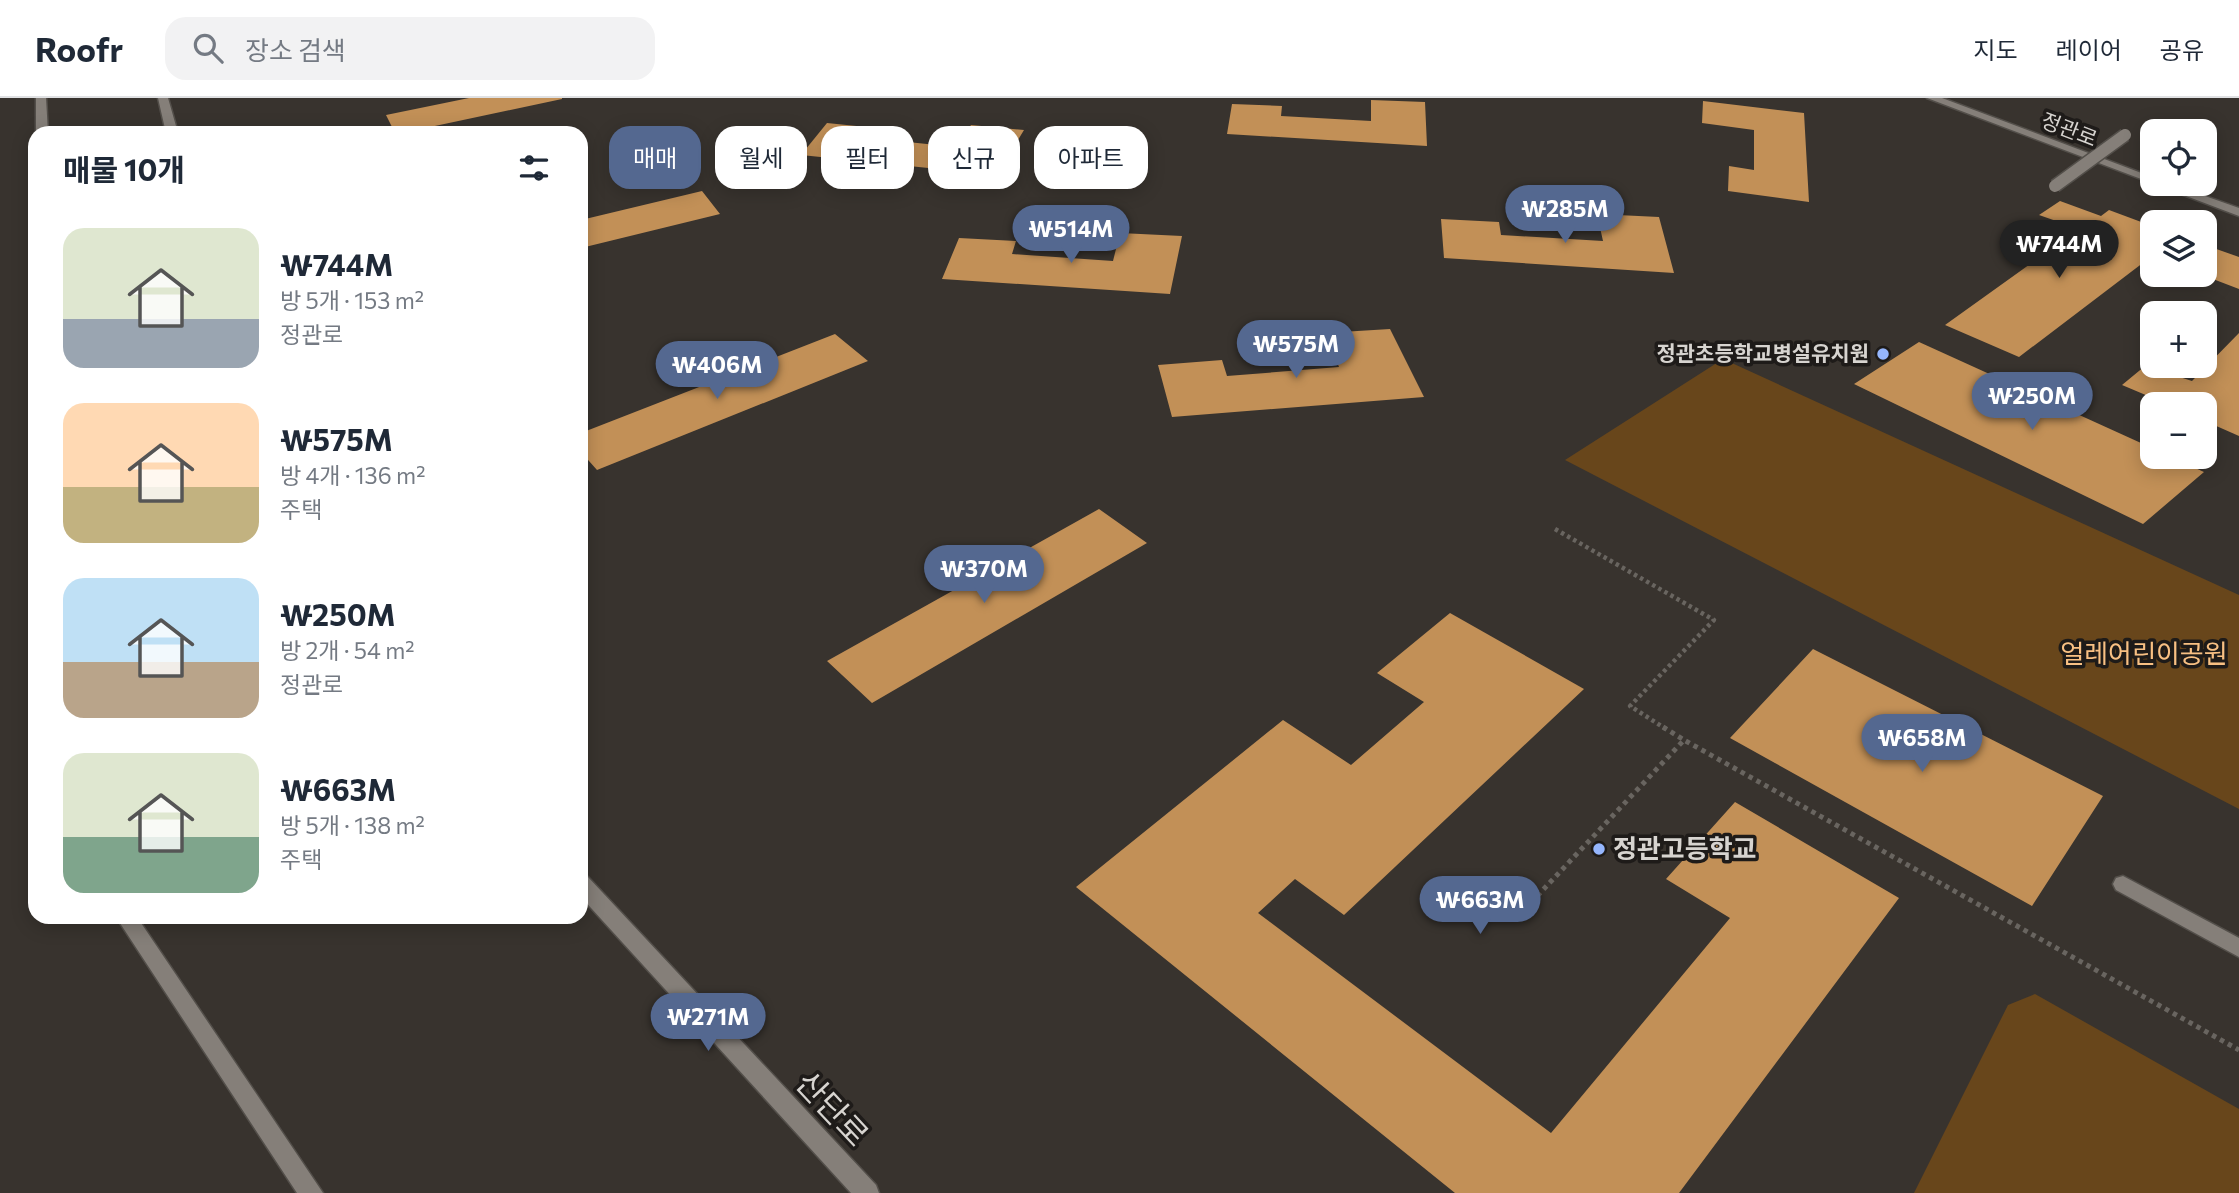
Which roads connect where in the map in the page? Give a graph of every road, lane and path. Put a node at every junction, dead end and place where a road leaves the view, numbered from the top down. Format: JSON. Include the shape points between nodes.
{"nodes":[{"id":1,"x":41,"y":98,"type":"edge"},
{"id":2,"x":163,"y":98,"type":"edge"},
{"id":3,"x":1932,"y":98,"type":"edge"},
{"id":4,"x":42,"y":126,"type":"edge"},
{"id":5,"x":170,"y":126,"type":"edge"},
{"id":6,"x":2125,"y":135,"type":"dead end"},
{"id":7,"x":2140,"y":176,"type":"edge"},
{"id":8,"x":2055,"y":186,"type":"dead end"},
{"id":9,"x":2194,"y":196,"type":"edge"},
{"id":10,"x":2239,"y":212,"type":"edge"},
{"id":11,"x":1555,"y":530,"type":"dead end"},
{"id":12,"x":1684,"y":740,"type":"junction"},
{"id":13,"x":2123,"y":884,"type":"dead end"},
{"id":14,"x":588,"y":891,"type":"edge"},
{"id":15,"x":1525,"y":909,"type":"dead end"},
{"id":16,"x":131,"y":924,"type":"edge"},
{"id":17,"x":2239,"y":948,"type":"edge"},
{"id":18,"x":2239,"y":1050,"type":"edge"},
{"id":19,"x":311,"y":1193,"type":"edge"},
{"id":20,"x":867,"y":1193,"type":"edge"}],
"edges":[{"from":1,"to":4,"type":"street"},
{"from":2,"to":5,"type":"street"},
{"from":3,"to":7,"type":"street","name":"정관로"},
{"from":6,"to":8,"type":"street","bridge":true},
{"from":9,"to":10,"type":"street"},
{"from":11,"to":12,"type":"path","via":[[1714,620],[1630,706]]},
{"from":12,"to":15,"type":"path"},
{"from":12,"to":18,"type":"path"},
{"from":13,"to":17,"type":"street"},
{"from":14,"to":20,"type":"street","name":"산단로"},
{"from":16,"to":19,"type":"street"}]}
